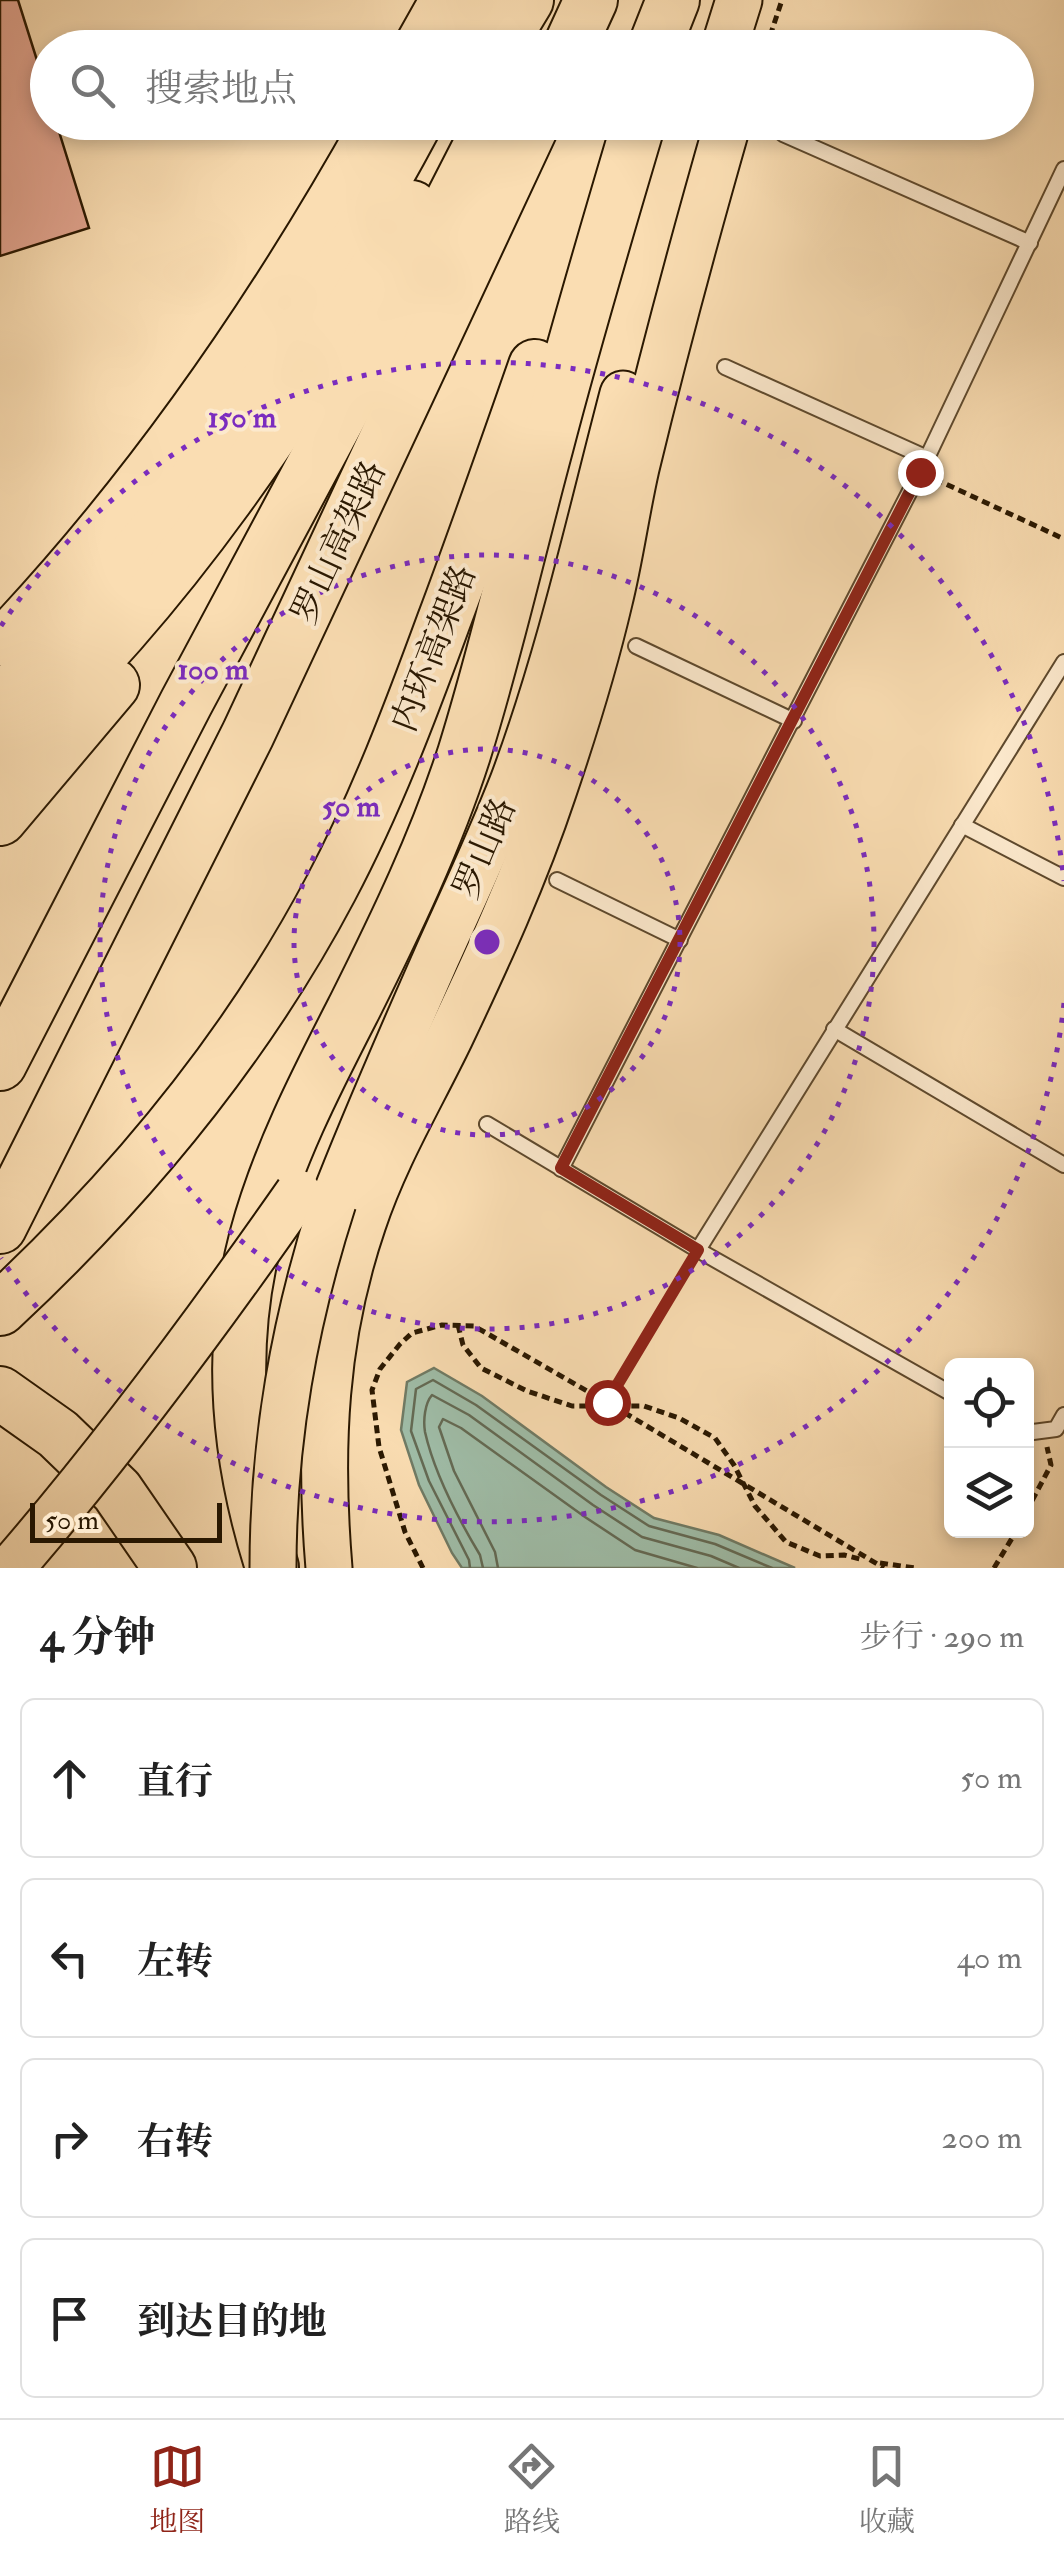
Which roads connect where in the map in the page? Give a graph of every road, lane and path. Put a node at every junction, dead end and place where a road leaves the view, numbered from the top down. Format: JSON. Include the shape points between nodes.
{"nodes":[{"id":1,"x":443,"y":0,"type":"edge"},
{"id":2,"x":485,"y":0,"type":"edge"},
{"id":3,"x":527,"y":0,"type":"edge"},
{"id":4,"x":548,"y":0,"type":"edge"},
{"id":5,"x":591,"y":0,"type":"edge"},
{"id":6,"x":675,"y":0,"type":"edge"},
{"id":7,"x":739,"y":0,"type":"edge"},
{"id":8,"x":762,"y":0,"type":"edge"},
{"id":9,"x":782,"y":0,"type":"edge"},
{"id":10,"x":426,"y":30,"type":"edge"},
{"id":11,"x":469,"y":30,"type":"edge"},
{"id":12,"x":509,"y":30,"type":"edge"},
{"id":13,"x":536,"y":30,"type":"edge"},
{"id":14,"x":577,"y":30,"type":"edge"},
{"id":15,"x":662,"y":30,"type":"edge"},
{"id":16,"x":667,"y":30,"type":"edge"},
{"id":17,"x":730,"y":30,"type":"edge"},
{"id":18,"x":754,"y":30,"type":"edge"},
{"id":19,"x":772,"y":30,"type":"edge"},
{"id":20,"x":365,"y":140,"type":"edge"},
{"id":21,"x":411,"y":140,"type":"edge"},
{"id":22,"x":448,"y":140,"type":"edge"},
{"id":23,"x":483,"y":140,"type":"edge"},
{"id":24,"x":526,"y":140,"type":"edge"},
{"id":25,"x":617,"y":140,"type":"edge"},
{"id":26,"x":635,"y":140,"type":"edge"},
{"id":27,"x":694,"y":140,"type":"edge"},
{"id":28,"x":723,"y":140,"type":"edge"},
{"id":29,"x":797,"y":140,"type":"edge"},
{"id":30,"x":1064,"y":170,"type":"edge"},
{"id":31,"x":1030,"y":243,"type":"junction"},
{"id":32,"x":384,"y":331,"type":"junction"},
{"id":33,"x":725,"y":368,"type":"dead end"},
{"id":34,"x":924,"y":465,"type":"junction"},
{"id":35,"x":1064,"y":538,"type":"edge"},
{"id":36,"x":0,"y":644,"type":"edge"},
{"id":37,"x":636,"y":646,"type":"dead end"},
{"id":38,"x":1064,"y":662,"type":"edge"},
{"id":39,"x":0,"y":698,"type":"edge"},
{"id":40,"x":794,"y":721,"type":"junction"},
{"id":41,"x":0,"y":754,"type":"edge"},
{"id":42,"x":0,"y":819,"type":"edge"},
{"id":43,"x":962,"y":825,"type":"junction"},
{"id":44,"x":1064,"y":878,"type":"edge"},
{"id":45,"x":558,"y":880,"type":"dead end"},
{"id":46,"x":446,"y":937,"type":"junction"},
{"id":47,"x":680,"y":940,"type":"junction"},
{"id":48,"x":834,"y":1029,"type":"junction"},
{"id":49,"x":0,"y":1064,"type":"edge"},
{"id":50,"x":486,"y":1124,"type":"dead end"},
{"id":51,"x":1064,"y":1165,"type":"edge"},
{"id":52,"x":561,"y":1168,"type":"junction"},
{"id":53,"x":0,"y":1227,"type":"edge"},
{"id":54,"x":698,"y":1250,"type":"junction"},
{"id":55,"x":0,"y":1309,"type":"edge"},
{"id":56,"x":458,"y":1326,"type":"junction"},
{"id":57,"x":944,"y":1389,"type":"edge"},
{"id":58,"x":0,"y":1393,"type":"edge"},
{"id":59,"x":607,"y":1402,"type":"junction"},
{"id":60,"x":615,"y":1407,"type":"junction"},
{"id":61,"x":1064,"y":1415,"type":"edge"},
{"id":62,"x":1056,"y":1429,"type":"junction"},
{"id":63,"x":1034,"y":1432,"type":"edge"},
{"id":64,"x":744,"y":1484,"type":"junction"},
{"id":65,"x":1034,"y":1497,"type":"edge"},
{"id":66,"x":1012,"y":1538,"type":"edge"},
{"id":67,"x":872,"y":1562,"type":"junction"},
{"id":68,"x":11,"y":1568,"type":"edge"},
{"id":69,"x":170,"y":1568,"type":"edge"},
{"id":70,"x":273,"y":1568,"type":"edge"},
{"id":71,"x":329,"y":1568,"type":"edge"},
{"id":72,"x":424,"y":1568,"type":"edge"},
{"id":73,"x":884,"y":1568,"type":"edge"},
{"id":74,"x":915,"y":1568,"type":"edge"},
{"id":75,"x":994,"y":1568,"type":"edge"}],
"edges":[{"from":1,"to":10,"type":"main road"},
{"from":2,"to":11,"type":"main road"},
{"from":3,"to":12,"type":"highway"},
{"from":4,"to":13,"type":"highway"},
{"from":5,"to":14,"type":"highway"},
{"from":6,"to":15,"type":"highway"},
{"from":6,"to":16,"type":"highway"},
{"from":7,"to":17,"type":"main road"},
{"from":8,"to":18,"type":"main road"},
{"from":9,"to":19,"type":"path"},
{"from":20,"to":36,"type":"main road","via":[[202,400],[81,554]]},
{"from":21,"to":39,"type":"main road","via":[[259,387],[129,557]]},
{"from":22,"to":41,"type":"highway","via":[[354,307],[234,487],[103,650]]},
{"from":23,"to":32,"type":"highway","name":"罗山高架路"},
{"from":24,"to":53,"type":"highway","name":"罗山高架路","via":[[248,734]]},
{"from":25,"to":55,"type":"highway","name":"内环高架路","via":[[400,737],[330,890],[204,1086],[112,1198]]},
{"from":26,"to":70,"type":"highway","via":[[443,815],[291,1137],[256,1238],[244,1293],[239,1400],[242,1448]]},
{"from":27,"to":46,"type":"main road","name":"罗山路","via":[[539,705]]},
{"from":28,"to":71,"type":"main road","via":[[677,300],[609,604],[552,793],[505,918],[382,1171],[344,1287],[324,1426]]},
{"from":29,"to":31,"type":"lane"},
{"from":30,"to":31,"type":"lane"},
{"from":31,"to":34,"type":"lane"},
{"from":32,"to":42,"type":"highway","via":[[112,686]]},
{"from":32,"to":49,"type":"highway","name":"罗山高架路"},
{"from":33,"to":34,"type":"lane"},
{"from":34,"to":35,"type":"path"},
{"from":34,"to":40,"type":"lane"},
{"from":37,"to":40,"type":"lane"},
{"from":38,"to":43,"type":"lane"},
{"from":40,"to":47,"type":"lane"},
{"from":43,"to":44,"type":"lane"},
{"from":43,"to":48,"type":"lane"},
{"from":45,"to":47,"type":"lane"},
{"from":46,"to":68,"type":"main road","bridge":true,"via":[[288,1207],[111,1448]]},
{"from":46,"to":70,"type":"main road","name":"罗山路","bridge":true,"via":[[372,1101],[314,1261],[278,1446]]},
{"from":47,"to":52,"type":"lane"},
{"from":48,"to":51,"type":"lane"},
{"from":48,"to":54,"type":"lane"},
{"from":50,"to":52,"type":"lane"},
{"from":52,"to":54,"type":"lane"},
{"from":54,"to":57,"type":"lane"},
{"from":54,"to":59,"type":"path"},
{"from":56,"to":59,"type":"path","via":[[474,1326]]},
{"from":56,"to":60,"type":"path","via":[[463,1345],[496,1376],[572,1406]]},
{"from":56,"to":72,"type":"path","via":[[412,1333],[380,1369],[372,1390],[378,1448]]},
{"from":58,"to":69,"type":"highway","via":[[58,1434],[116,1491]]},
{"from":59,"to":60,"type":"path"},
{"from":60,"to":64,"type":"path"},
{"from":60,"to":64,"type":"path","via":[[644,1406],[715,1438]]},
{"from":61,"to":62,"type":"lane"},
{"from":62,"to":63,"type":"lane"},
{"from":62,"to":65,"type":"path","via":[[1046,1446],[1051,1465]]},
{"from":64,"to":67,"type":"path"},
{"from":64,"to":67,"type":"path","via":[[786,1542],[820,1556]]},
{"from":66,"to":75,"type":"path"},
{"from":67,"to":73,"type":"path"},
{"from":67,"to":74,"type":"path"}]}
